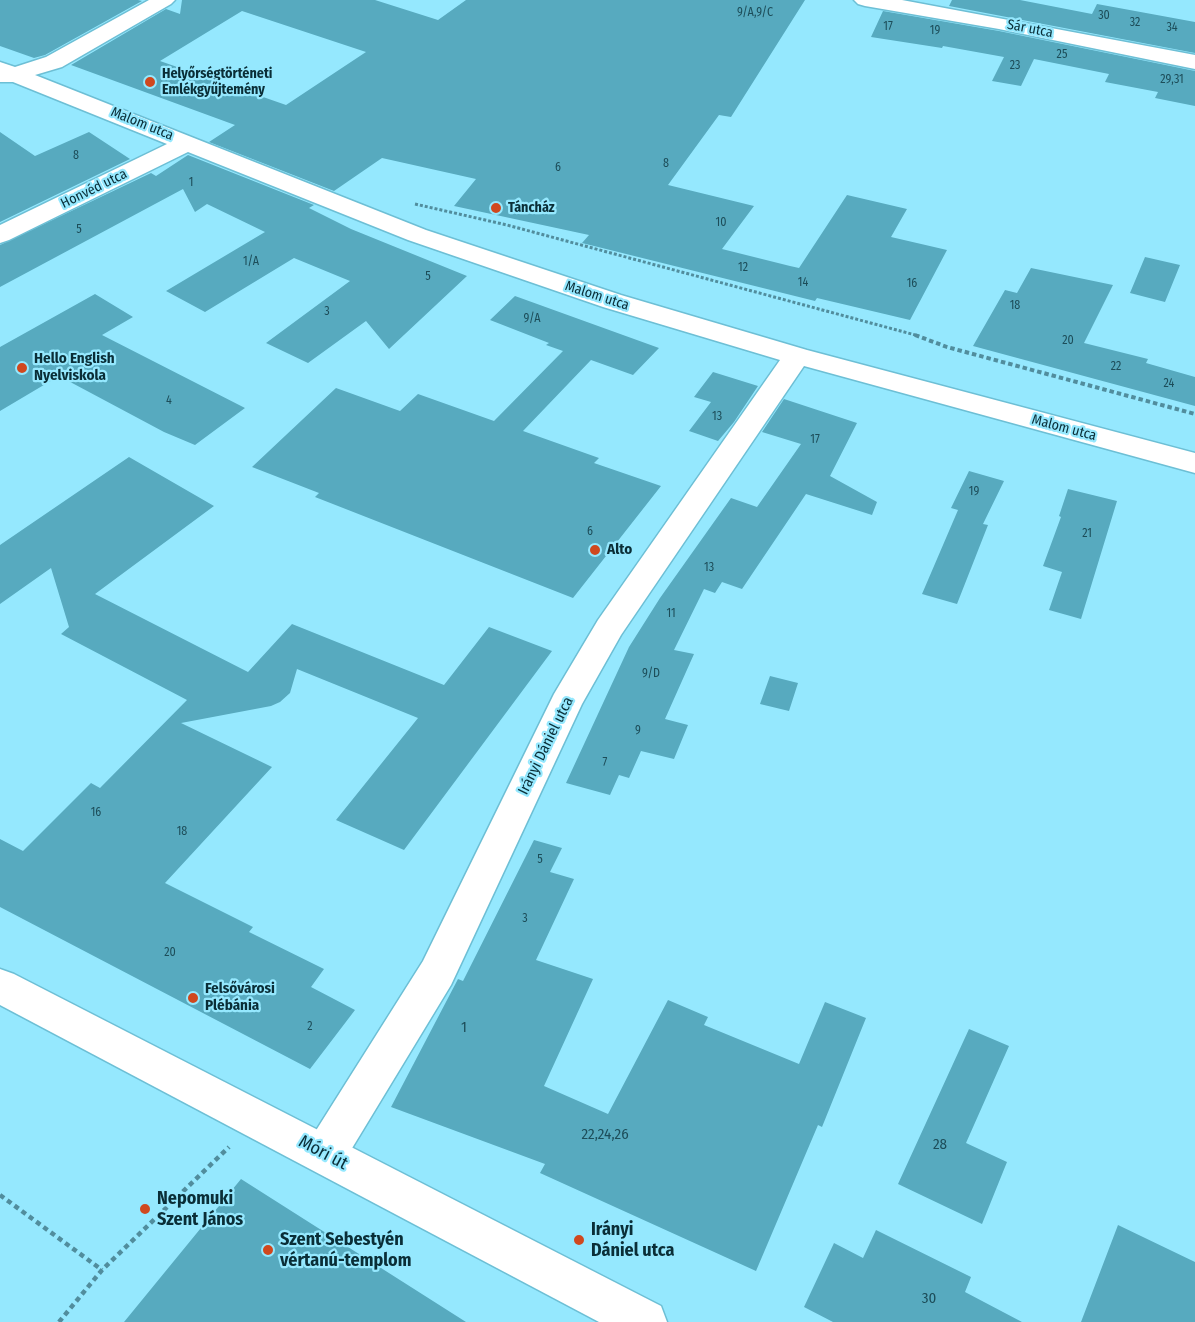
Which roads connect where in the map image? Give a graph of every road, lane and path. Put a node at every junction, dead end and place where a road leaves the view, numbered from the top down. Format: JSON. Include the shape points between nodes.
{"nodes":[{"id":1,"x":164,"y":0,"type":"edge"},
{"id":2,"x":865,"y":0,"type":"edge"},
{"id":3,"x":1195,"y":62,"type":"edge"},
{"id":4,"x":5,"y":74,"type":"edge"},
{"id":5,"x":188,"y":142,"type":"junction"},
{"id":6,"x":408,"y":202,"type":"dead end"},
{"id":7,"x":0,"y":235,"type":"edge"},
{"id":8,"x":797,"y":356,"type":"junction"},
{"id":9,"x":1195,"y":414,"type":"edge"},
{"id":10,"x":1195,"y":463,"type":"edge"},
{"id":11,"x":0,"y":986,"type":"edge"},
{"id":12,"x":258,"y":1119,"type":"junction"},
{"id":13,"x":325,"y":1154,"type":"junction"},
{"id":14,"x":0,"y":1195,"type":"edge"},
{"id":15,"x":102,"y":1270,"type":"junction"},
{"id":16,"x":60,"y":1322,"type":"edge"},
{"id":17,"x":645,"y":1322,"type":"edge"}],
"edges":[{"from":1,"to":4,"type":"street","via":[[54,62]]},
{"from":2,"to":3,"type":"street","name":"Sár utca"},
{"from":4,"to":5,"type":"street","name":"Malom utca"},
{"from":5,"to":7,"type":"street","name":"Honvéd utca"},
{"from":5,"to":8,"type":"street","name":"Malom utca","via":[[417,235],[612,301]]},
{"from":6,"to":9,"type":"path","via":[[903,330],[947,347]]},
{"from":8,"to":10,"type":"street","name":"Malom utca"},
{"from":8,"to":13,"type":"street","name":"Irányi Dániel utca","via":[[609,628],[566,704],[437,973]]},
{"from":11,"to":12,"type":"street","name":"Móri út"},
{"from":12,"to":13,"type":"street","name":"Móri út"},
{"from":12,"to":15,"type":"path"},
{"from":13,"to":17,"type":"street","name":"Móri út"},
{"from":14,"to":15,"type":"path"},
{"from":15,"to":16,"type":"path"}]}
